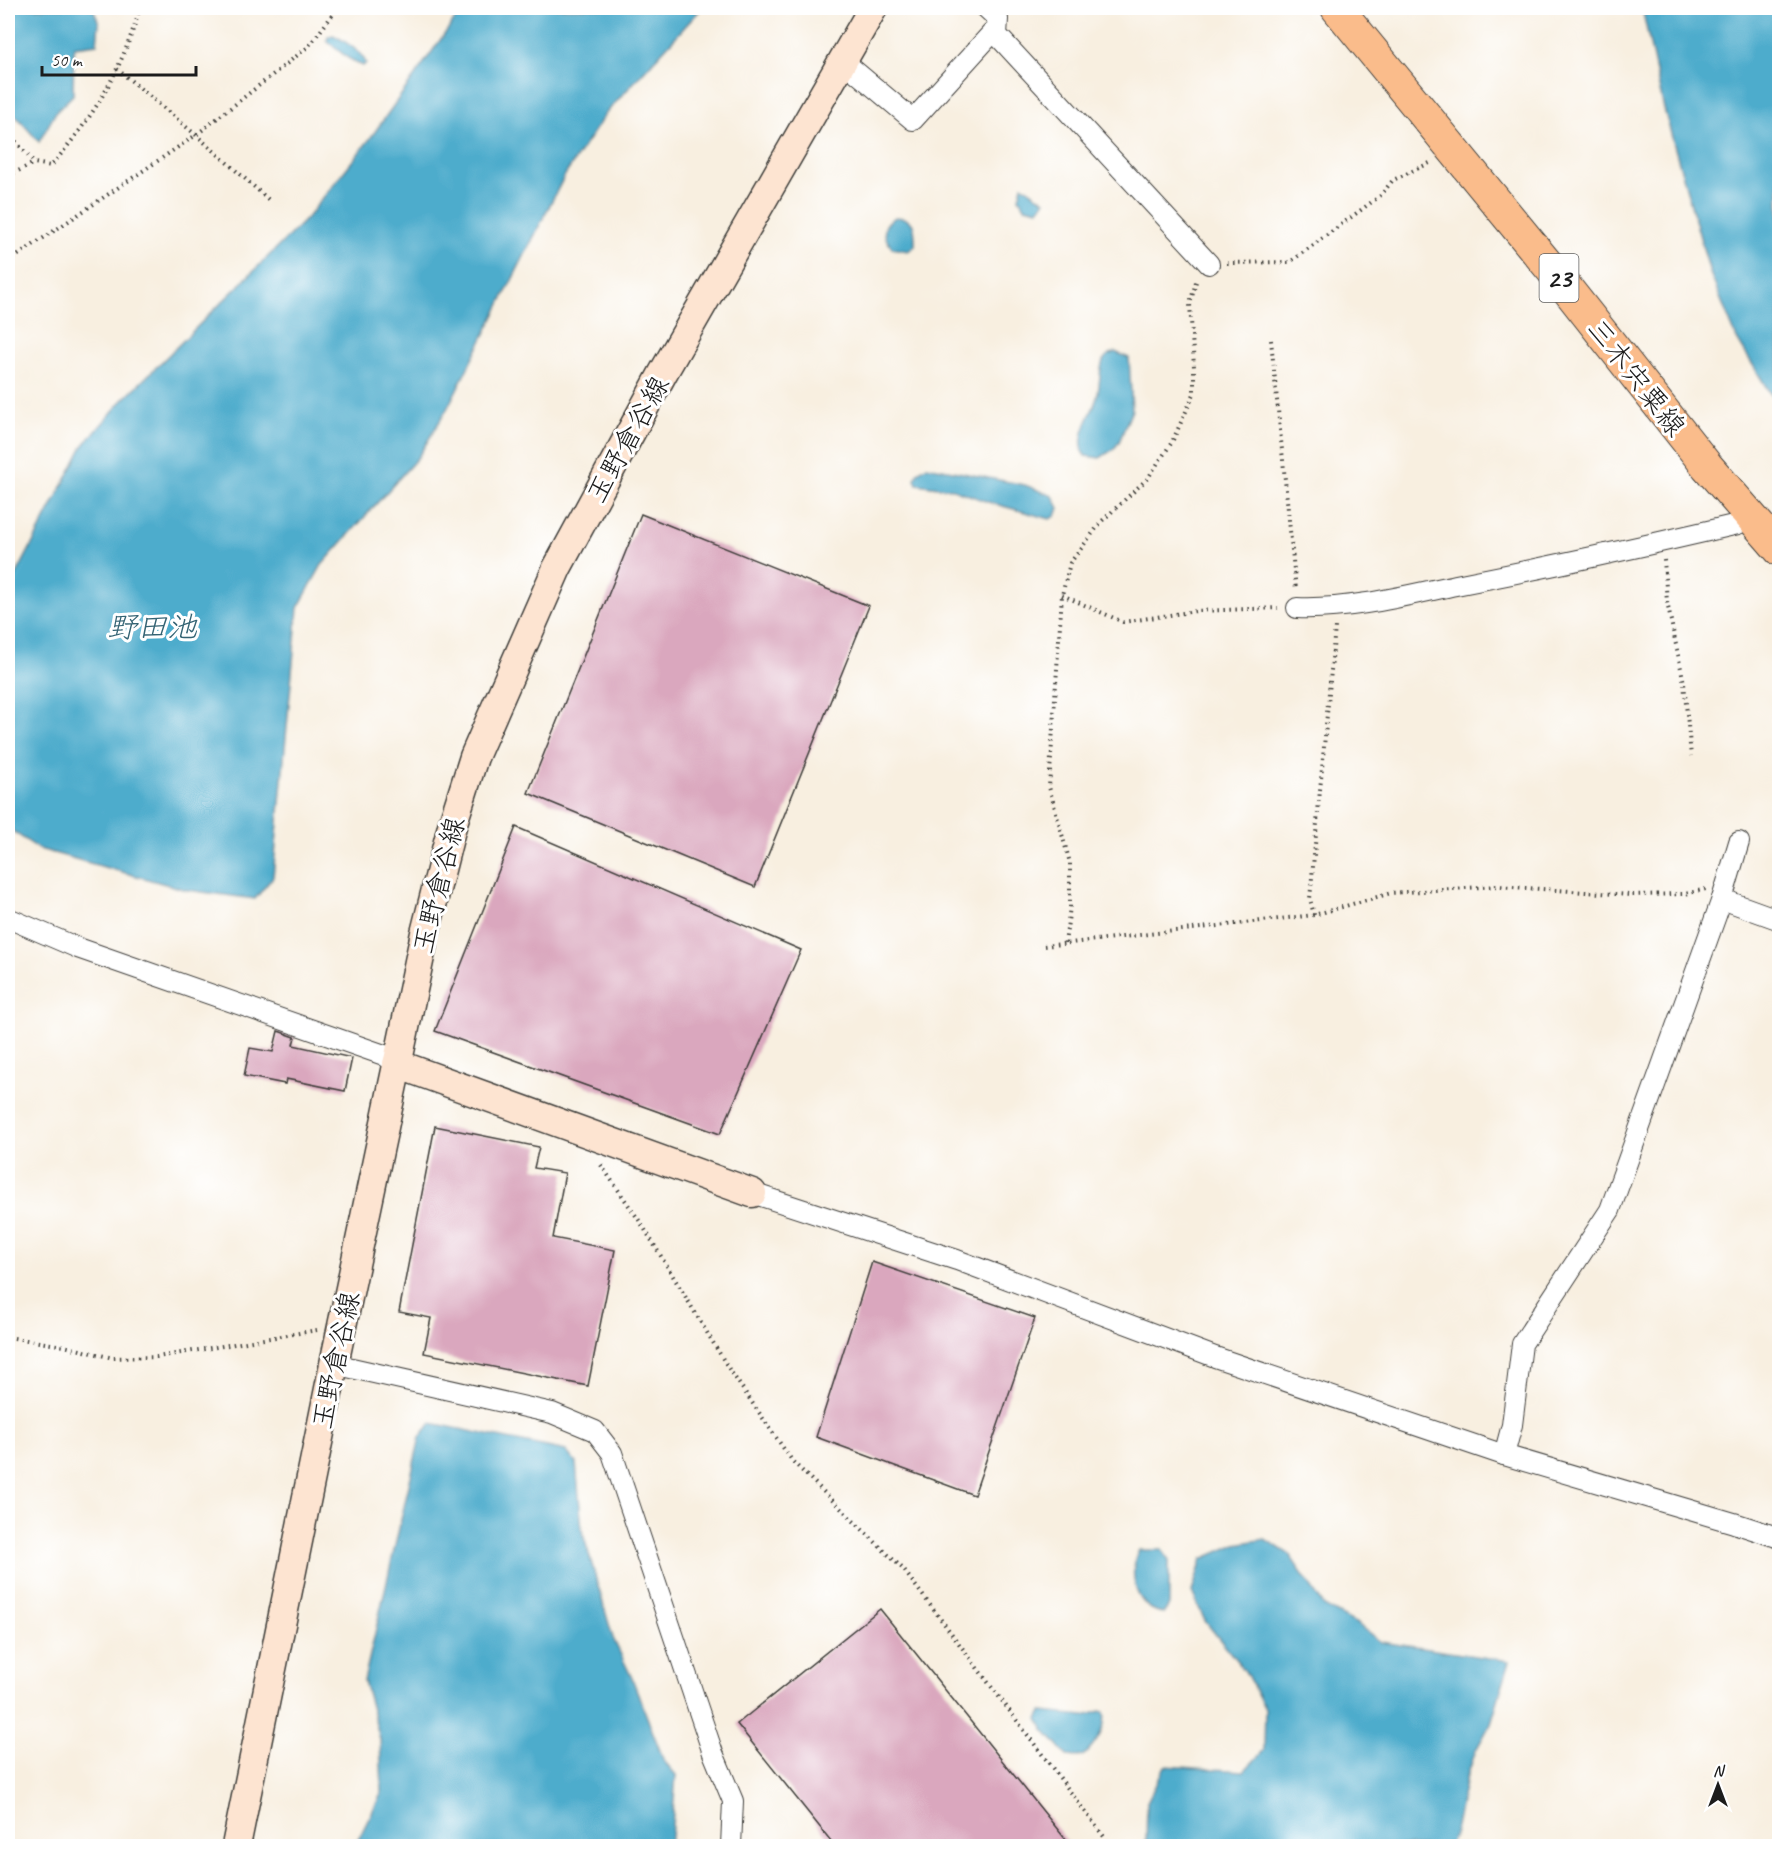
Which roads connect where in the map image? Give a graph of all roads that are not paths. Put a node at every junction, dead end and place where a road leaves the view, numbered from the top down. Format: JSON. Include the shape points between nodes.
{"nodes":[{"id":1,"x":873,"y":8,"type":"edge"},
{"id":2,"x":986,"y":8,"type":"edge"},
{"id":3,"x":1337,"y":8,"type":"edge"},
{"id":4,"x":998,"y":30,"type":"junction"},
{"id":5,"x":843,"y":61,"type":"junction"},
{"id":6,"x":1209,"y":264,"type":"road end"},
{"id":7,"x":1749,"y":513,"type":"junction"},
{"id":8,"x":1779,"y":550,"type":"edge"},
{"id":9,"x":1297,"y":608,"type":"road end"},
{"id":10,"x":1740,"y":842,"type":"dead end"},
{"id":11,"x":1722,"y":899,"type":"junction"},
{"id":12,"x":8,"y":918,"type":"edge"},
{"id":13,"x":1779,"y":920,"type":"edge"},
{"id":14,"x":397,"y":1064,"type":"junction"},
{"id":15,"x":752,"y":1193,"type":"joint"},
{"id":16,"x":334,"y":1364,"type":"junction"},
{"id":17,"x":1504,"y":1455,"type":"junction"},
{"id":18,"x":1779,"y":1538,"type":"edge"},
{"id":19,"x":236,"y":1846,"type":"edge"},
{"id":20,"x":731,"y":1846,"type":"edge"}],
"edges":[{"from":1,"to":5,"type":"main road","name":"玉野倉谷線"},
{"from":2,"to":4,"type":"street","via":[[998,19]]},
{"from":3,"to":7,"type":"main road","name":"三木宍粟線","number":"23"},
{"from":4,"to":5,"type":"street","via":[[913,120]]},
{"from":4,"to":6,"type":"street","via":[[997,35]]},
{"from":5,"to":14,"type":"main road","name":"玉野倉谷線","via":[[663,373],[568,547],[518,654],[474,757],[452,826]]},
{"from":7,"to":8,"type":"main road","name":"三木宍粟線","number":"23"},
{"from":7,"to":9,"type":"street","via":[[1738,524],[1512,574],[1371,602]]},
{"from":10,"to":11,"type":"street"},
{"from":11,"to":13,"type":"street"},
{"from":11,"to":17,"type":"street","via":[[1610,1210],[1522,1344],[1512,1425]]},
{"from":12,"to":14,"type":"street","via":[[78,948],[384,1055]]},
{"from":14,"to":15,"type":"main road"},
{"from":14,"to":16,"type":"main road","name":"玉野倉谷線"},
{"from":15,"to":17,"type":"street","via":[[957,1260],[1215,1357]]},
{"from":16,"to":19,"type":"main road","name":"玉野倉谷線"},
{"from":16,"to":20,"type":"street","via":[[552,1413],[594,1431],[612,1453],[713,1754],[733,1801]]},
{"from":17,"to":18,"type":"street"}]}
